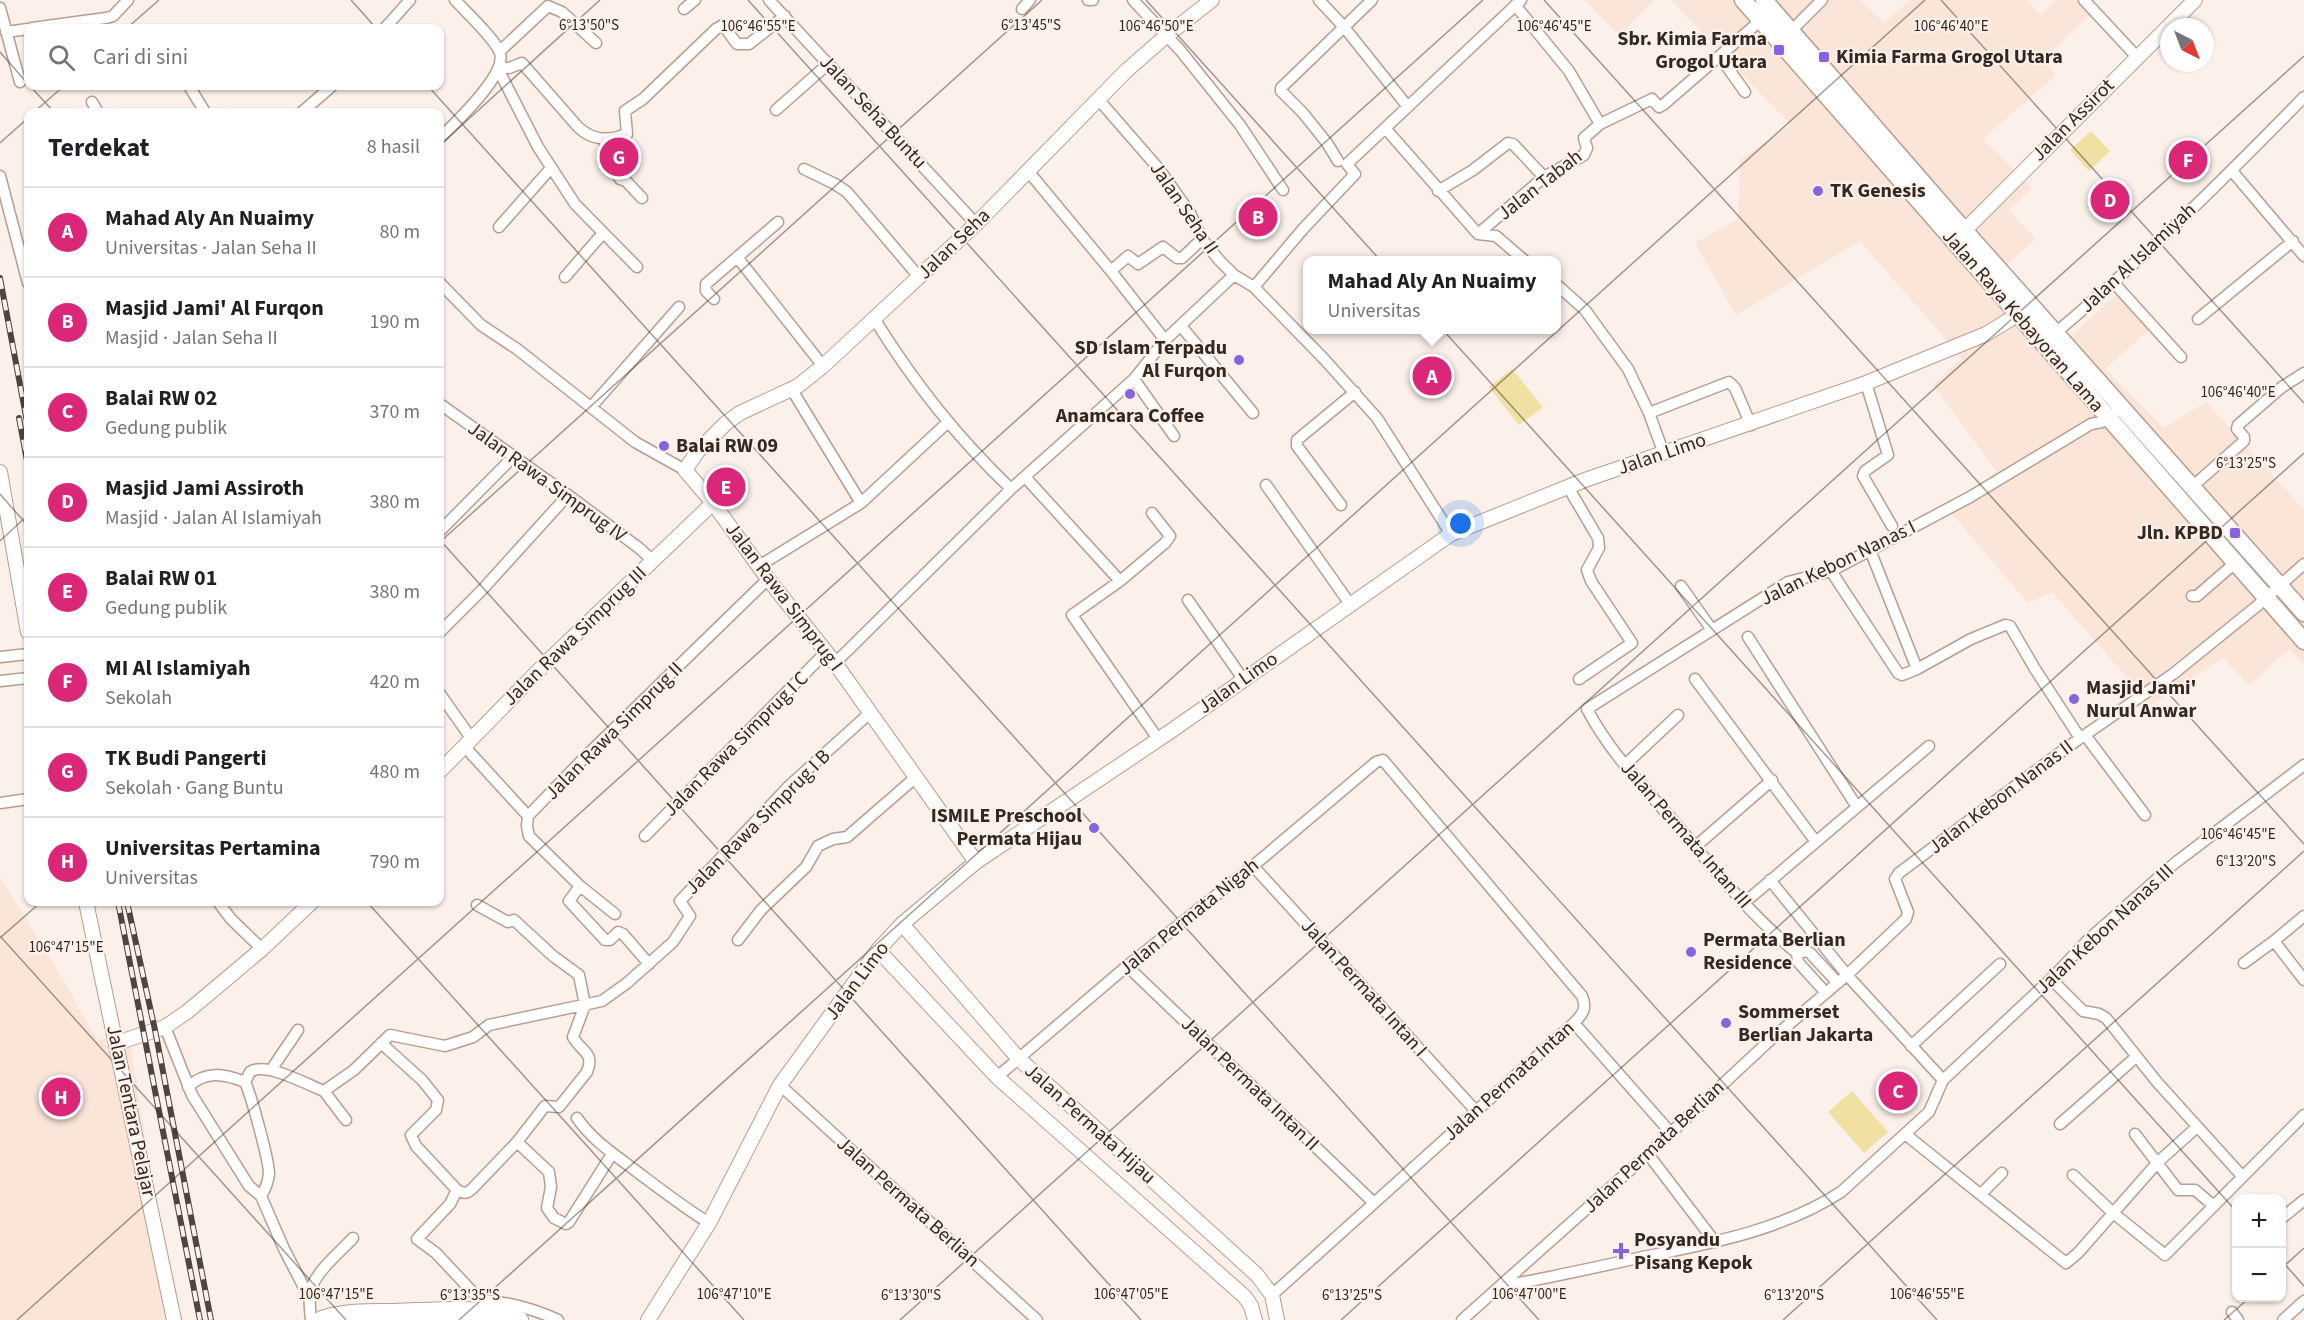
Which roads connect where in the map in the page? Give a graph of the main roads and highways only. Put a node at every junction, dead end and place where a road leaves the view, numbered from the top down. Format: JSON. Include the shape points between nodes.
{"nodes":[{"id":1,"x":1743,"y":0,"type":"edge"},
{"id":2,"x":1764,"y":0,"type":"edge"},
{"id":3,"x":1804,"y":58,"type":"junction"},
{"id":4,"x":2025,"y":310,"type":"junction"},
{"id":5,"x":2304,"y":612,"type":"edge"},
{"id":6,"x":2289,"y":624,"type":"junction"},
{"id":7,"x":2304,"y":641,"type":"edge"},
{"id":8,"x":322,"y":1320,"type":"edge"},
{"id":9,"x":519,"y":1320,"type":"edge"}],
"edges":[{"from":1,"to":3,"type":"main road","name":"Jalan Raya Kebayoran Lama"},
{"from":2,"to":3,"type":"main road","name":"Jalan Raya Kebayoran Lama","via":[[1791,31]]},
{"from":3,"to":4,"type":"main road","name":"Jalan Raya Kebayoran Lama"},
{"from":4,"to":5,"type":"main road","name":"Jalan Raya Kebayoran Lama","via":[[2056,333]]},
{"from":4,"to":6,"type":"main road","name":"Jalan Raya Kebayoran Lama","via":[[2043,344]]},
{"from":5,"to":6,"type":"main road"},
{"from":6,"to":7,"type":"main road","name":"Jalan Raya Kebayoran Lama"},
{"from":8,"to":9,"type":"highway","via":[[346,1314],[448,1311]]}]}
